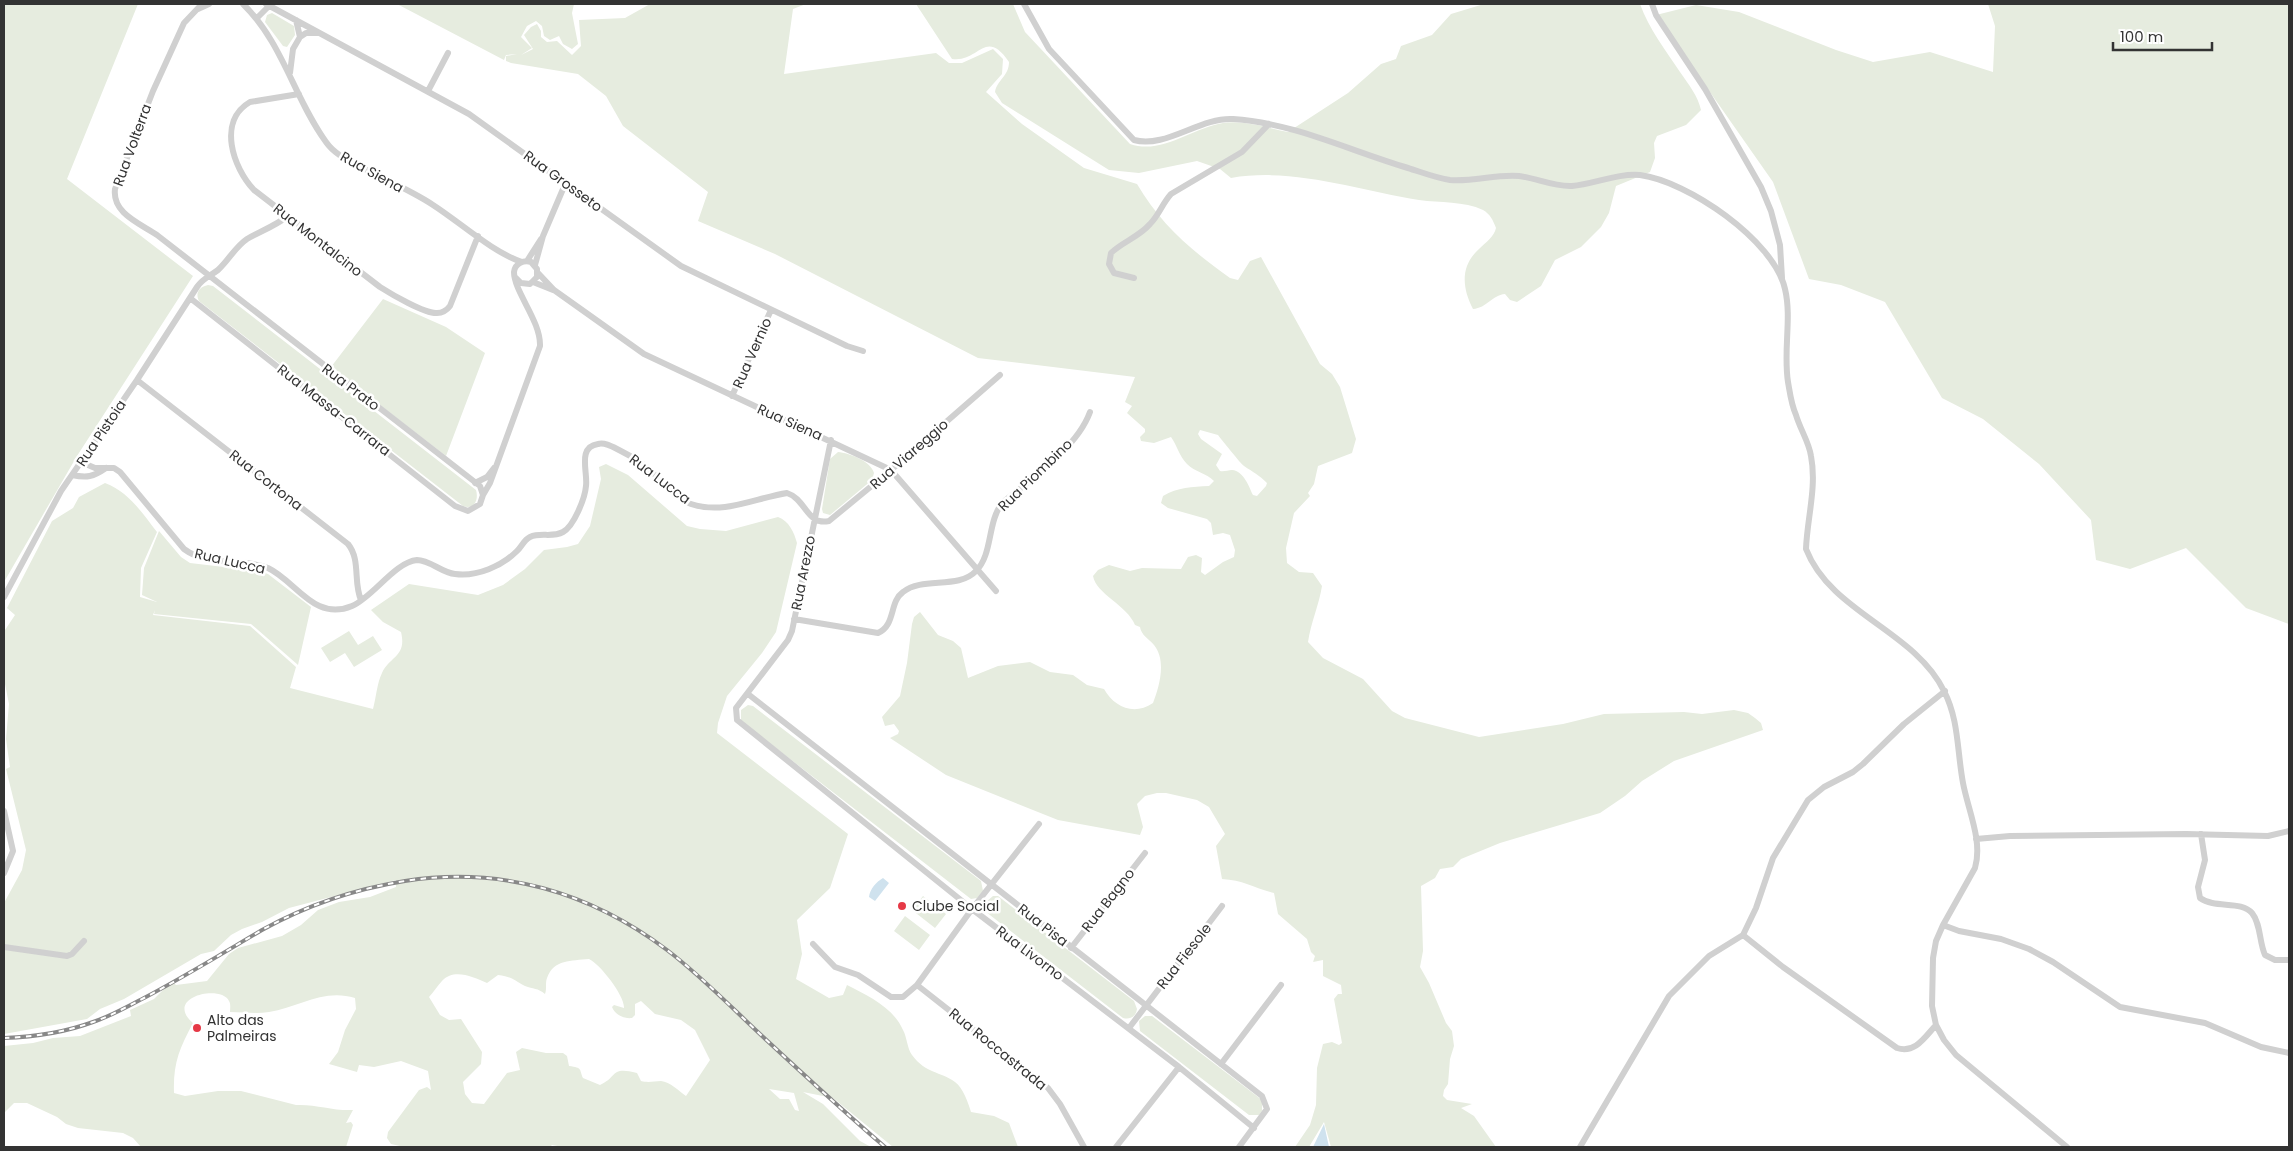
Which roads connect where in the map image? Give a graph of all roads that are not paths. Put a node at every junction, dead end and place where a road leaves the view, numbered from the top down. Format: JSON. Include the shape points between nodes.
{"nodes":[{"id":1,"x":202,"y":4,"type":"edge"},
{"id":2,"x":209,"y":4,"type":"edge"},
{"id":3,"x":243,"y":4,"type":"edge"},
{"id":4,"x":1024,"y":4,"type":"edge"},
{"id":5,"x":1652,"y":4,"type":"edge"},
{"id":6,"x":268,"y":5,"type":"edge"},
{"id":7,"x":194,"y":10,"type":"junction"},
{"id":8,"x":257,"y":18,"type":"junction"},
{"id":9,"x":296,"y":20,"type":"junction"},
{"id":10,"x":319,"y":33,"type":"junction"},
{"id":11,"x":300,"y":37,"type":"junction"},
{"id":12,"x":277,"y":48,"type":"junction"},
{"id":13,"x":293,"y":49,"type":"junction"},
{"id":14,"x":448,"y":54,"type":"dead end"},
{"id":15,"x":290,"y":74,"type":"junction"},
{"id":16,"x":428,"y":91,"type":"junction"},
{"id":17,"x":299,"y":94,"type":"junction"},
{"id":18,"x":1269,"y":124,"type":"junction"},
{"id":19,"x":566,"y":182,"type":"junction"},
{"id":20,"x":288,"y":216,"type":"junction"},
{"id":21,"x":478,"y":236,"type":"junction"},
{"id":22,"x":543,"y":236,"type":"junction"},
{"id":23,"x":506,"y":256,"type":"junction"},
{"id":24,"x":525,"y":261,"type":"junction"},
{"id":25,"x":535,"y":265,"type":"junction"},
{"id":26,"x":538,"y":273,"type":"junction"},
{"id":27,"x":515,"y":274,"type":"junction"},
{"id":28,"x":208,"y":276,"type":"junction"},
{"id":29,"x":1134,"y":278,"type":"dead end"},
{"id":30,"x":1782,"y":281,"type":"junction"},
{"id":31,"x":532,"y":283,"type":"junction"},
{"id":32,"x":554,"y":290,"type":"junction"},
{"id":33,"x":190,"y":298,"type":"junction"},
{"id":34,"x":526,"y":303,"type":"junction"},
{"id":35,"x":771,"y":310,"type":"junction"},
{"id":36,"x":863,"y":350,"type":"dead end"},
{"id":37,"x":1000,"y":376,"type":"dead end"},
{"id":38,"x":137,"y":380,"type":"junction"},
{"id":39,"x":732,"y":396,"type":"junction"},
{"id":40,"x":1090,"y":412,"type":"dead end"},
{"id":41,"x":831,"y":440,"type":"junction"},
{"id":42,"x":81,"y":462,"type":"junction"},
{"id":43,"x":107,"y":468,"type":"junction"},
{"id":44,"x":494,"y":468,"type":"junction"},
{"id":45,"x":892,"y":470,"type":"junction"},
{"id":46,"x":72,"y":475,"type":"junction"},
{"id":47,"x":475,"y":483,"type":"junction"},
{"id":48,"x":483,"y":495,"type":"junction"},
{"id":49,"x":814,"y":520,"type":"junction"},
{"id":50,"x":978,"y":570,"type":"junction"},
{"id":51,"x":996,"y":591,"type":"dead end"},
{"id":52,"x":4,"y":597,"type":"edge"},
{"id":53,"x":361,"y":600,"type":"junction"},
{"id":54,"x":794,"y":619,"type":"junction"},
{"id":55,"x":1945,"y":691,"type":"junction"},
{"id":56,"x":748,"y":694,"type":"junction"},
{"id":57,"x":4,"y":811,"type":"edge"},
{"id":58,"x":1039,"y":824,"type":"dead end"},
{"id":59,"x":2289,"y":830,"type":"edge"},
{"id":60,"x":2201,"y":834,"type":"junction"},
{"id":61,"x":1976,"y":839,"type":"junction"},
{"id":62,"x":1146,"y":853,"type":"dead end"},
{"id":63,"x":4,"y":873,"type":"edge"},
{"id":64,"x":991,"y":885,"type":"junction"},
{"id":65,"x":1222,"y":906,"type":"dead end"},
{"id":66,"x":972,"y":909,"type":"junction"},
{"id":67,"x":1943,"y":925,"type":"junction"},
{"id":68,"x":1743,"y":935,"type":"junction"},
{"id":69,"x":84,"y":941,"type":"dead end"},
{"id":70,"x":813,"y":944,"type":"dead end"},
{"id":71,"x":4,"y":947,"type":"edge"},
{"id":72,"x":1071,"y":948,"type":"junction"},
{"id":73,"x":2289,"y":960,"type":"edge"},
{"id":74,"x":917,"y":985,"type":"junction"},
{"id":75,"x":1281,"y":986,"type":"dead end"},
{"id":76,"x":1146,"y":1006,"type":"junction"},
{"id":77,"x":1936,"y":1025,"type":"junction"},
{"id":78,"x":1129,"y":1028,"type":"junction"},
{"id":79,"x":2289,"y":1053,"type":"edge"},
{"id":80,"x":1221,"y":1064,"type":"junction"},
{"id":81,"x":1179,"y":1067,"type":"junction"},
{"id":82,"x":1254,"y":1128,"type":"junction"},
{"id":83,"x":1084,"y":1147,"type":"edge"},
{"id":84,"x":1116,"y":1147,"type":"edge"},
{"id":85,"x":1239,"y":1147,"type":"edge"},
{"id":86,"x":1580,"y":1147,"type":"edge"},
{"id":87,"x":2067,"y":1147,"type":"edge"}],
"edges":[{"from":1,"to":7,"type":"street","name":"Rua Volterra"},
{"from":2,"to":7,"type":"street"},
{"from":3,"to":8,"type":"street","name":"Rua Siena"},
{"from":4,"to":18,"type":"street","via":[[1048,49],[1134,140],[1149,142],[1226,119]]},
{"from":5,"to":30,"type":"street","via":[[1761,187],[1780,245]]},
{"from":6,"to":8,"type":"street"},
{"from":6,"to":9,"type":"street","name":"Rua Grosseto"},
{"from":7,"to":28,"type":"street","name":"Rua Volterra","via":[[184,23],[153,91],[115,195],[118,208]]},
{"from":8,"to":12,"type":"street","name":"Rua Siena"},
{"from":9,"to":10,"type":"street","name":"Rua Grosseto"},
{"from":9,"to":11,"type":"street"},
{"from":10,"to":11,"type":"street","via":[[306,33]]},
{"from":10,"to":16,"type":"street","name":"Rua Grosseto"},
{"from":11,"to":13,"type":"street"},
{"from":12,"to":13,"type":"street"},
{"from":12,"to":15,"type":"street","name":"Rua Siena"},
{"from":13,"to":15,"type":"street"},
{"from":14,"to":16,"type":"street"},
{"from":15,"to":17,"type":"street","name":"Rua Siena"},
{"from":16,"to":19,"type":"street","name":"Rua Grosseto","via":[[470,114]]},
{"from":17,"to":20,"type":"street","name":"Rua Montalcino","via":[[250,102],[244,106],[230,130],[236,162],[243,177],[254,190]]},
{"from":17,"to":21,"type":"street","name":"Rua Siena","via":[[325,141],[338,155],[431,203]]},
{"from":18,"to":29,"type":"street","via":[[1242,152],[1171,194],[1150,225],[1111,253],[1109,264],[1114,273]]},
{"from":18,"to":30,"type":"street","via":[[1451,180],[1519,176],[1568,186],[1636,175],[1656,178],[1700,200],[1748,232],[1771,260]]},
{"from":19,"to":22,"type":"street"},
{"from":19,"to":35,"type":"street","name":"Rua Grosseto","via":[[680,266]]},
{"from":20,"to":21,"type":"street","name":"Rua Montalcino","via":[[380,287],[433,313],[442,312],[450,306]]},
{"from":20,"to":28,"type":"street","name":"Rua Pistoia","via":[[245,240],[219,269]]},
{"from":21,"to":23,"type":"street","name":"Rua Siena"},
{"from":22,"to":24,"type":"street"},
{"from":22,"to":25,"type":"street"},
{"from":23,"to":24,"type":"street","name":"Rua Siena"},
{"from":23,"to":27,"type":"street","name":"Rua Siena"},
{"from":24,"to":25,"type":"street"},
{"from":24,"to":27,"type":"street","via":[[517,265]]},
{"from":25,"to":26,"type":"street"},
{"from":26,"to":31,"type":"street"},
{"from":26,"to":32,"type":"street","name":"Rua Siena"},
{"from":27,"to":31,"type":"street","via":[[521,283]]},
{"from":27,"to":34,"type":"street","name":"Rua Siena"},
{"from":28,"to":33,"type":"street","name":"Rua Pistoia"},
{"from":28,"to":47,"type":"street","name":"Rua Prato"},
{"from":30,"to":55,"type":"street","via":[[1786,299],[1786,372],[1813,469],[1806,549],[1810,562],[1832,588],[1926,664]]},
{"from":31,"to":32,"type":"street","name":"Rua Siena"},
{"from":31,"to":34,"type":"street","via":[[526,292]]},
{"from":32,"to":39,"type":"street","name":"Rua Siena","via":[[644,354]]},
{"from":33,"to":38,"type":"street","name":"Rua Pistoia"},
{"from":33,"to":48,"type":"street","name":"Rua Massa-Carrara","via":[[455,506],[468,511],[480,504]]},
{"from":34,"to":44,"type":"street","name":"Rua Siena","via":[[540,346]]},
{"from":35,"to":36,"type":"street","name":"Rua Grosseto","via":[[846,346]]},
{"from":35,"to":39,"type":"street","name":"Rua Vernio"},
{"from":37,"to":45,"type":"street","name":"Rua Viareggio"},
{"from":38,"to":42,"type":"street","name":"Rua Pistoia"},
{"from":38,"to":53,"type":"street","name":"Rua Cortona","via":[[348,544],[354,552],[357,590]]},
{"from":39,"to":41,"type":"street","name":"Rua Siena"},
{"from":40,"to":50,"type":"street","name":"Rua Piombino","via":[[1065,449],[1002,503],[995,513],[987,549]]},
{"from":41,"to":45,"type":"street","name":"Rua Siena"},
{"from":41,"to":49,"type":"street","name":"Rua Arezzo"},
{"from":42,"to":43,"type":"street","name":"Rua Lucca"},
{"from":42,"to":46,"type":"street","name":"Rua Pistoia"},
{"from":43,"to":46,"type":"street","via":[[87,478]]},
{"from":43,"to":53,"type":"street","name":"Rua Lucca","via":[[123,474],[194,556],[270,569],[307,600],[326,608],[342,609]]},
{"from":44,"to":47,"type":"street","via":[[487,477]]},
{"from":44,"to":48,"type":"street","name":"Rua Siena"},
{"from":45,"to":49,"type":"street","name":"Rua Viareggio","via":[[835,517],[824,522]]},
{"from":45,"to":50,"type":"street","name":"Rua Siena"},
{"from":46,"to":52,"type":"street","name":"Rua Pistoia"},
{"from":47,"to":48,"type":"street","name":"Rua Prato"},
{"from":49,"to":53,"type":"street","name":"Rua Lucca","via":[[797,497],[787,493],[720,508],[692,504],[631,456],[610,445],[596,444],[584,457],[586,487],[576,517],[564,531],[553,536],[530,537],[503,562],[474,574],[446,573],[421,561],[408,563]]},
{"from":49,"to":54,"type":"street","name":"Rua Arezzo"},
{"from":50,"to":51,"type":"street","name":"Rua Siena"},
{"from":50,"to":54,"type":"street","via":[[962,579],[909,588],[900,593],[890,623],[878,634]]},
{"from":54,"to":56,"type":"street","name":"Rua Arezzo","via":[[788,640]]},
{"from":55,"to":61,"type":"street","via":[[1955,722],[1961,775]]},
{"from":55,"to":68,"type":"street","via":[[1853,772],[1819,790],[1808,800],[1774,858]]},
{"from":56,"to":64,"type":"street","name":"Rua Pisa"},
{"from":56,"to":66,"type":"street","name":"Rua Livorno","via":[[736,708],[735,717],[740,724]]},
{"from":57,"to":63,"type":"street","via":[[13,851]]},
{"from":58,"to":64,"type":"street"},
{"from":59,"to":60,"type":"street","via":[[2268,836]]},
{"from":60,"to":61,"type":"street"},
{"from":60,"to":73,"type":"street","via":[[2205,860],[2198,887],[2200,898],[2212,904],[2245,908],[2256,922],[2265,955],[2275,960]]},
{"from":61,"to":67,"type":"street","via":[[1978,858],[1975,868]]},
{"from":62,"to":72,"type":"street","name":"Rua Bagno"},
{"from":64,"to":66,"type":"street"},
{"from":64,"to":72,"type":"street","name":"Rua Pisa"},
{"from":65,"to":76,"type":"street","name":"Rua Fiesole"},
{"from":66,"to":74,"type":"street"},
{"from":66,"to":78,"type":"street","name":"Rua Livorno"},
{"from":67,"to":77,"type":"street","via":[[1933,958],[1932,998]]},
{"from":67,"to":79,"type":"street","via":[[2029,949],[2120,1007],[2205,1023],[2262,1048]]},
{"from":68,"to":77,"type":"street","via":[[1897,1048],[1915,1047]]},
{"from":68,"to":86,"type":"street","via":[[1709,956],[1669,996]]},
{"from":69,"to":71,"type":"street","via":[[67,956]]},
{"from":70,"to":74,"type":"street","via":[[835,967],[858,975],[891,996],[903,997]]},
{"from":72,"to":76,"type":"street","name":"Rua Pisa"},
{"from":74,"to":83,"type":"street","name":"Rua Roccastrada","via":[[1048,1088]]},
{"from":75,"to":80,"type":"street"},
{"from":76,"to":78,"type":"street","name":"Rua Fiesole"},
{"from":76,"to":80,"type":"street","name":"Rua Pisa"},
{"from":77,"to":87,"type":"street","via":[[1956,1054]]},
{"from":78,"to":81,"type":"street","name":"Rua Livorno"},
{"from":80,"to":82,"type":"street","name":"Rua Pisa","via":[[1262,1096],[1266,1103],[1264,1114]]},
{"from":81,"to":82,"type":"street","name":"Rua Livorno"},
{"from":81,"to":84,"type":"street"},
{"from":82,"to":85,"type":"street"}]}
